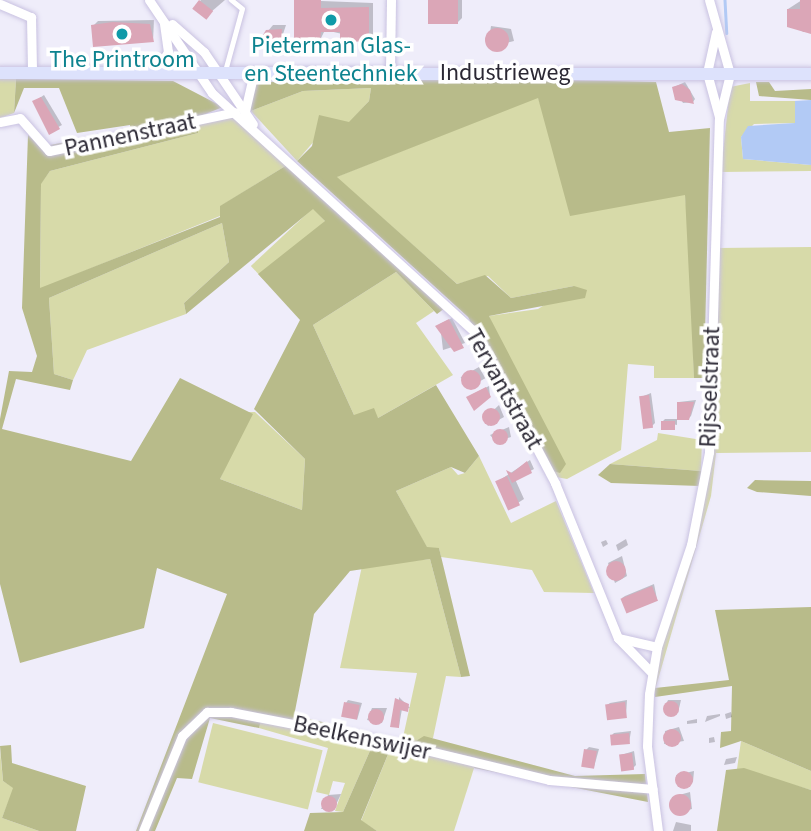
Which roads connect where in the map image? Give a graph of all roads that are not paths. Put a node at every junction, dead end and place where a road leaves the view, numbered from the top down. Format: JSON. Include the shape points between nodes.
{"nodes":[{"id":1,"x":149,"y":0,"type":"edge"},
{"id":2,"x":231,"y":0,"type":"edge"},
{"id":3,"x":391,"y":0,"type":"edge"},
{"id":4,"x":709,"y":0,"type":"edge"},
{"id":5,"x":0,"y":4,"type":"edge"},
{"id":6,"x":163,"y":17,"type":"junction"},
{"id":7,"x":716,"y":30,"type":"junction"},
{"id":8,"x":32,"y":71,"type":"junction"},
{"id":9,"x":155,"y":72,"type":"junction"},
{"id":10,"x":198,"y":72,"type":"junction"},
{"id":11,"x":220,"y":72,"type":"junction"},
{"id":12,"x":254,"y":72,"type":"junction"},
{"id":13,"x":390,"y":72,"type":"junction"},
{"id":14,"x":0,"y":73,"type":"edge"},
{"id":15,"x":707,"y":73,"type":"junction"},
{"id":16,"x":730,"y":74,"type":"junction"},
{"id":17,"x":811,"y":74,"type":"edge"},
{"id":18,"x":245,"y":111,"type":"junction"},
{"id":19,"x":234,"y":113,"type":"junction"},
{"id":20,"x":719,"y":119,"type":"junction"},
{"id":21,"x":0,"y":122,"type":"edge"},
{"id":22,"x":259,"y":133,"type":"junction"},
{"id":23,"x":618,"y":638,"type":"junction"},
{"id":24,"x":657,"y":647,"type":"junction"},
{"id":25,"x":652,"y":673,"type":"junction"},
{"id":26,"x":653,"y":789,"type":"junction"},
{"id":27,"x":143,"y":831,"type":"edge"},
{"id":28,"x":658,"y":831,"type":"edge"}],
"edges":[{"from":1,"to":6,"type":"street","name":"Tervantstraat"},
{"from":2,"to":11,"type":"lane","via":[[242,9]]},
{"from":3,"to":13,"type":"street"},
{"from":4,"to":7,"type":"street","name":"Rijsselstraat"},
{"from":5,"to":8,"type":"street","via":[[31,17]]},
{"from":6,"to":9,"type":"street","via":[[168,52]]},
{"from":6,"to":10,"type":"street","name":"Tervantstraat"},
{"from":6,"to":11,"type":"street","name":"Tervantstraat"},
{"from":7,"to":15,"type":"street","name":"Rijsselstraat"},
{"from":7,"to":16,"type":"street","name":"Rijsselstraat"},
{"from":8,"to":9,"type":"main road","name":"Industrieweg"},
{"from":8,"to":14,"type":"main road","name":"Industrieweg"},
{"from":9,"to":10,"type":"main road","name":"Industrieweg"},
{"from":10,"to":11,"type":"main road","name":"Industrieweg"},
{"from":10,"to":19,"type":"street","name":"Tervantstraat"},
{"from":11,"to":12,"type":"main road","name":"Industrieweg"},
{"from":11,"to":18,"type":"street","name":"Tervantstraat"},
{"from":12,"to":13,"type":"main road","name":"Industrieweg"},
{"from":12,"to":18,"type":"street"},
{"from":13,"to":15,"type":"main road","name":"Industrieweg"},
{"from":15,"to":16,"type":"main road","name":"Industrieweg"},
{"from":15,"to":20,"type":"street","name":"Rijsselstraat"},
{"from":16,"to":17,"type":"main road","name":"Industrieweg"},
{"from":16,"to":20,"type":"street","name":"Rijsselstraat"},
{"from":18,"to":22,"type":"street","name":"Tervantstraat"},
{"from":19,"to":21,"type":"street","name":"Pannenstraat","via":[[49,151],[20,118]]},
{"from":19,"to":22,"type":"street","name":"Tervantstraat"},
{"from":20,"to":24,"type":"street","name":"Rijsselstraat","via":[[709,453],[691,545]]},
{"from":22,"to":23,"type":"street","name":"Tervantstraat","via":[[476,333],[555,483]]},
{"from":23,"to":24,"type":"street"},
{"from":23,"to":25,"type":"street","name":"Tervantstraat"},
{"from":24,"to":25,"type":"street"},
{"from":25,"to":26,"type":"street","via":[[647,746]]},
{"from":26,"to":27,"type":"street","name":"Beelkenswijer","via":[[549,780],[359,737],[207,712],[182,736]]},
{"from":26,"to":28,"type":"street"}]}
